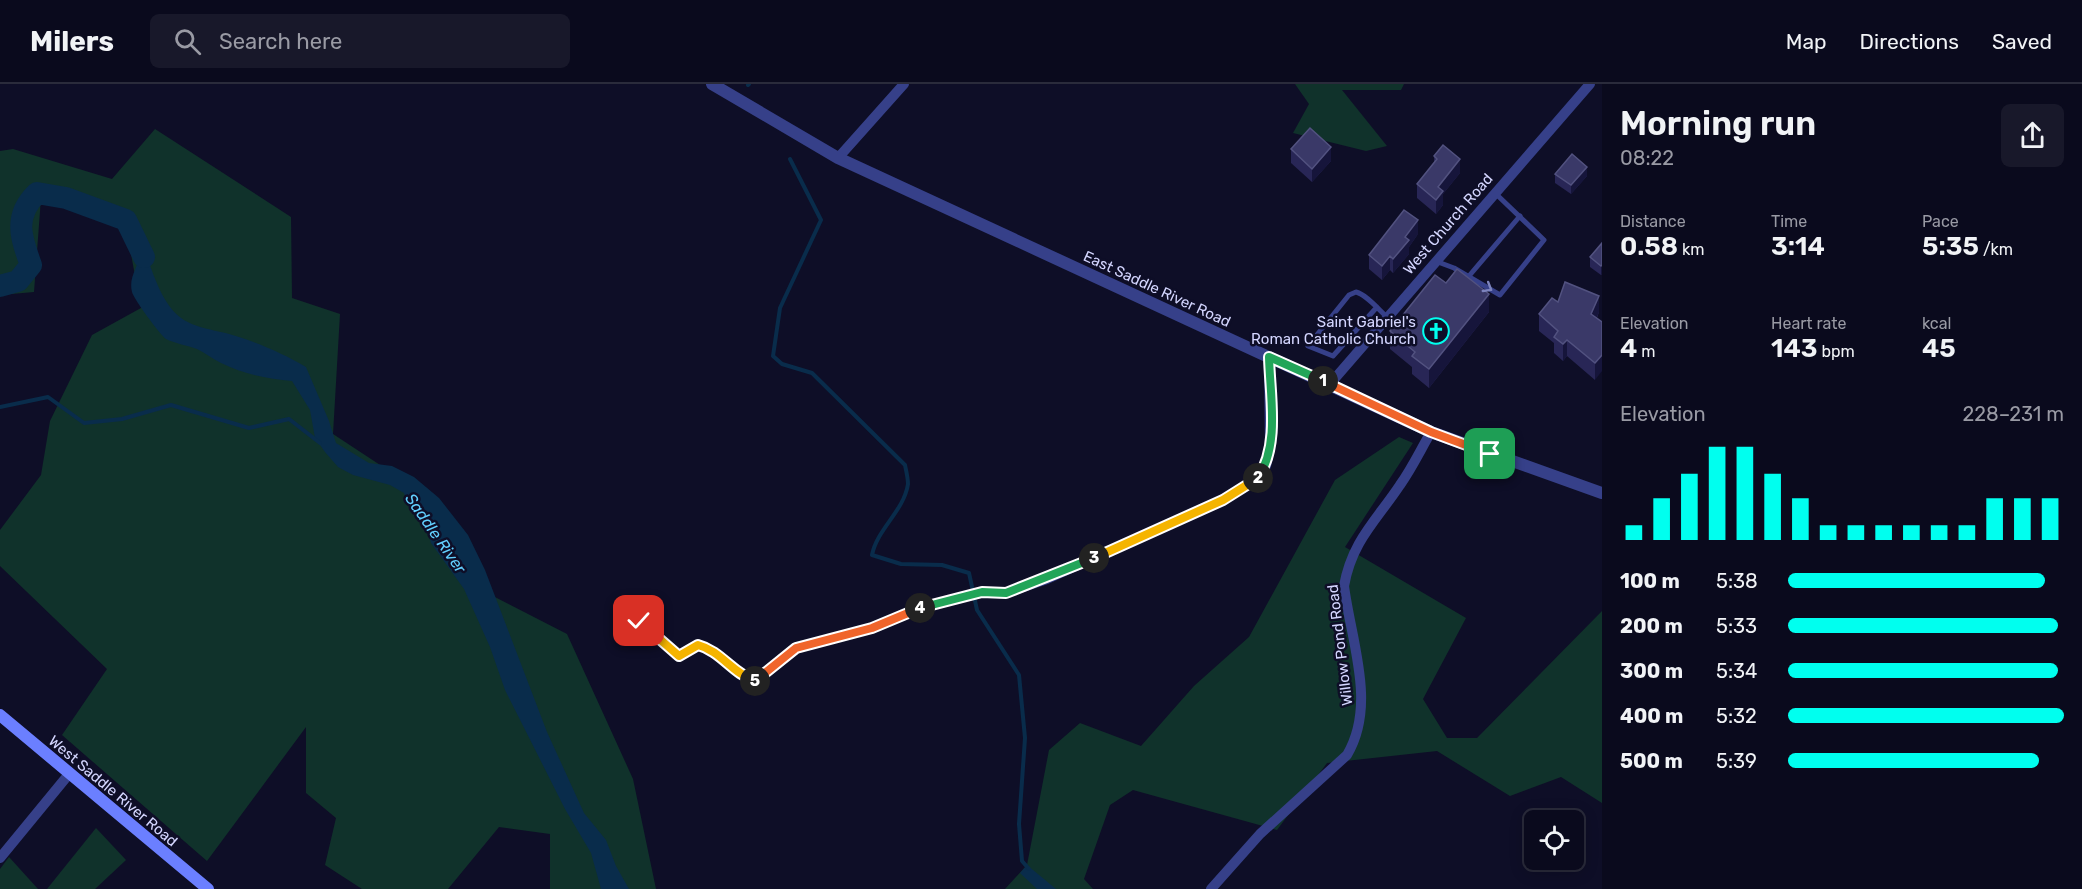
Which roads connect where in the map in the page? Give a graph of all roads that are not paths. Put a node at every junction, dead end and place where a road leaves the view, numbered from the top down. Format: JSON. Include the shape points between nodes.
{"nodes":[{"id":1,"x":712,"y":84,"type":"edge"},
{"id":2,"x":904,"y":84,"type":"edge"},
{"id":3,"x":1590,"y":84,"type":"edge"},
{"id":4,"x":838,"y":158,"type":"junction"},
{"id":5,"x":1495,"y":193,"type":"junction"},
{"id":6,"x":1520,"y":216,"type":"junction"},
{"id":7,"x":1436,"y":261,"type":"junction"},
{"id":8,"x":1469,"y":276,"type":"junction"},
{"id":9,"x":1377,"y":308,"type":"junction"},
{"id":10,"x":1387,"y":317,"type":"junction"},
{"id":11,"x":1354,"y":333,"type":"junction"},
{"id":12,"x":1365,"y":343,"type":"junction"},
{"id":13,"x":1269,"y":357,"type":"junction"},
{"id":14,"x":1330,"y":384,"type":"junction"},
{"id":15,"x":1431,"y":432,"type":"junction"},
{"id":16,"x":1602,"y":494,"type":"edge"},
{"id":17,"x":1006,"y":593,"type":"joint"},
{"id":18,"x":639,"y":621,"type":"dead end"},
{"id":19,"x":0,"y":715,"type":"edge"},
{"id":20,"x":69,"y":774,"type":"junction"},
{"id":21,"x":0,"y":858,"type":"edge"},
{"id":22,"x":208,"y":889,"type":"edge"},
{"id":23,"x":1211,"y":889,"type":"edge"}],
"edges":[{"from":1,"to":4,"type":"street","name":"East Saddle River Road"},
{"from":2,"to":4,"type":"street"},
{"from":3,"to":5,"type":"street","name":"West Church Road"},
{"from":4,"to":13,"type":"street","name":"East Saddle River Road"},
{"from":5,"to":6,"type":"lane"},
{"from":5,"to":7,"type":"street","name":"West Church Road"},
{"from":6,"to":8,"type":"lane"},
{"from":8,"to":6,"type":"lane","one_way":true,"via":[[1500,295],[1544,240]]},
{"from":7,"to":8,"type":"lane"},
{"from":7,"to":10,"type":"street","name":"West Church Road"},
{"from":9,"to":10,"type":"lane"},
{"from":9,"to":11,"type":"lane"},
{"from":9,"to":11,"type":"lane","via":[[1356,292],[1308,346],[1333,356]]},
{"from":10,"to":12,"type":"street","name":"West Church Road"},
{"from":11,"to":12,"type":"lane"},
{"from":12,"to":14,"type":"street","name":"West Church Road"},
{"from":13,"to":14,"type":"street","name":"East Saddle River Road"},
{"from":13,"to":17,"type":"street","via":[[1270,448],[1266,466],[1257,478],[1223,500],[1047,579]]},
{"from":14,"to":15,"type":"street","name":"East Saddle River Road"},
{"from":15,"to":16,"type":"street","name":"East Saddle River Road"},
{"from":15,"to":23,"type":"street","name":"Willow Pond Road","via":[[1401,484],[1362,536],[1347,570],[1344,586],[1363,711],[1355,742],[1347,755],[1260,834]]},
{"from":17,"to":18,"type":"lane","via":[[982,592],[918,608],[872,628],[796,648],[755,681],[741,676],[711,648],[698,645],[679,656]]},
{"from":19,"to":20,"type":"main road","name":"West Saddle River Road"},
{"from":20,"to":21,"type":"street"},
{"from":20,"to":22,"type":"main road","name":"West Saddle River Road"}]}
